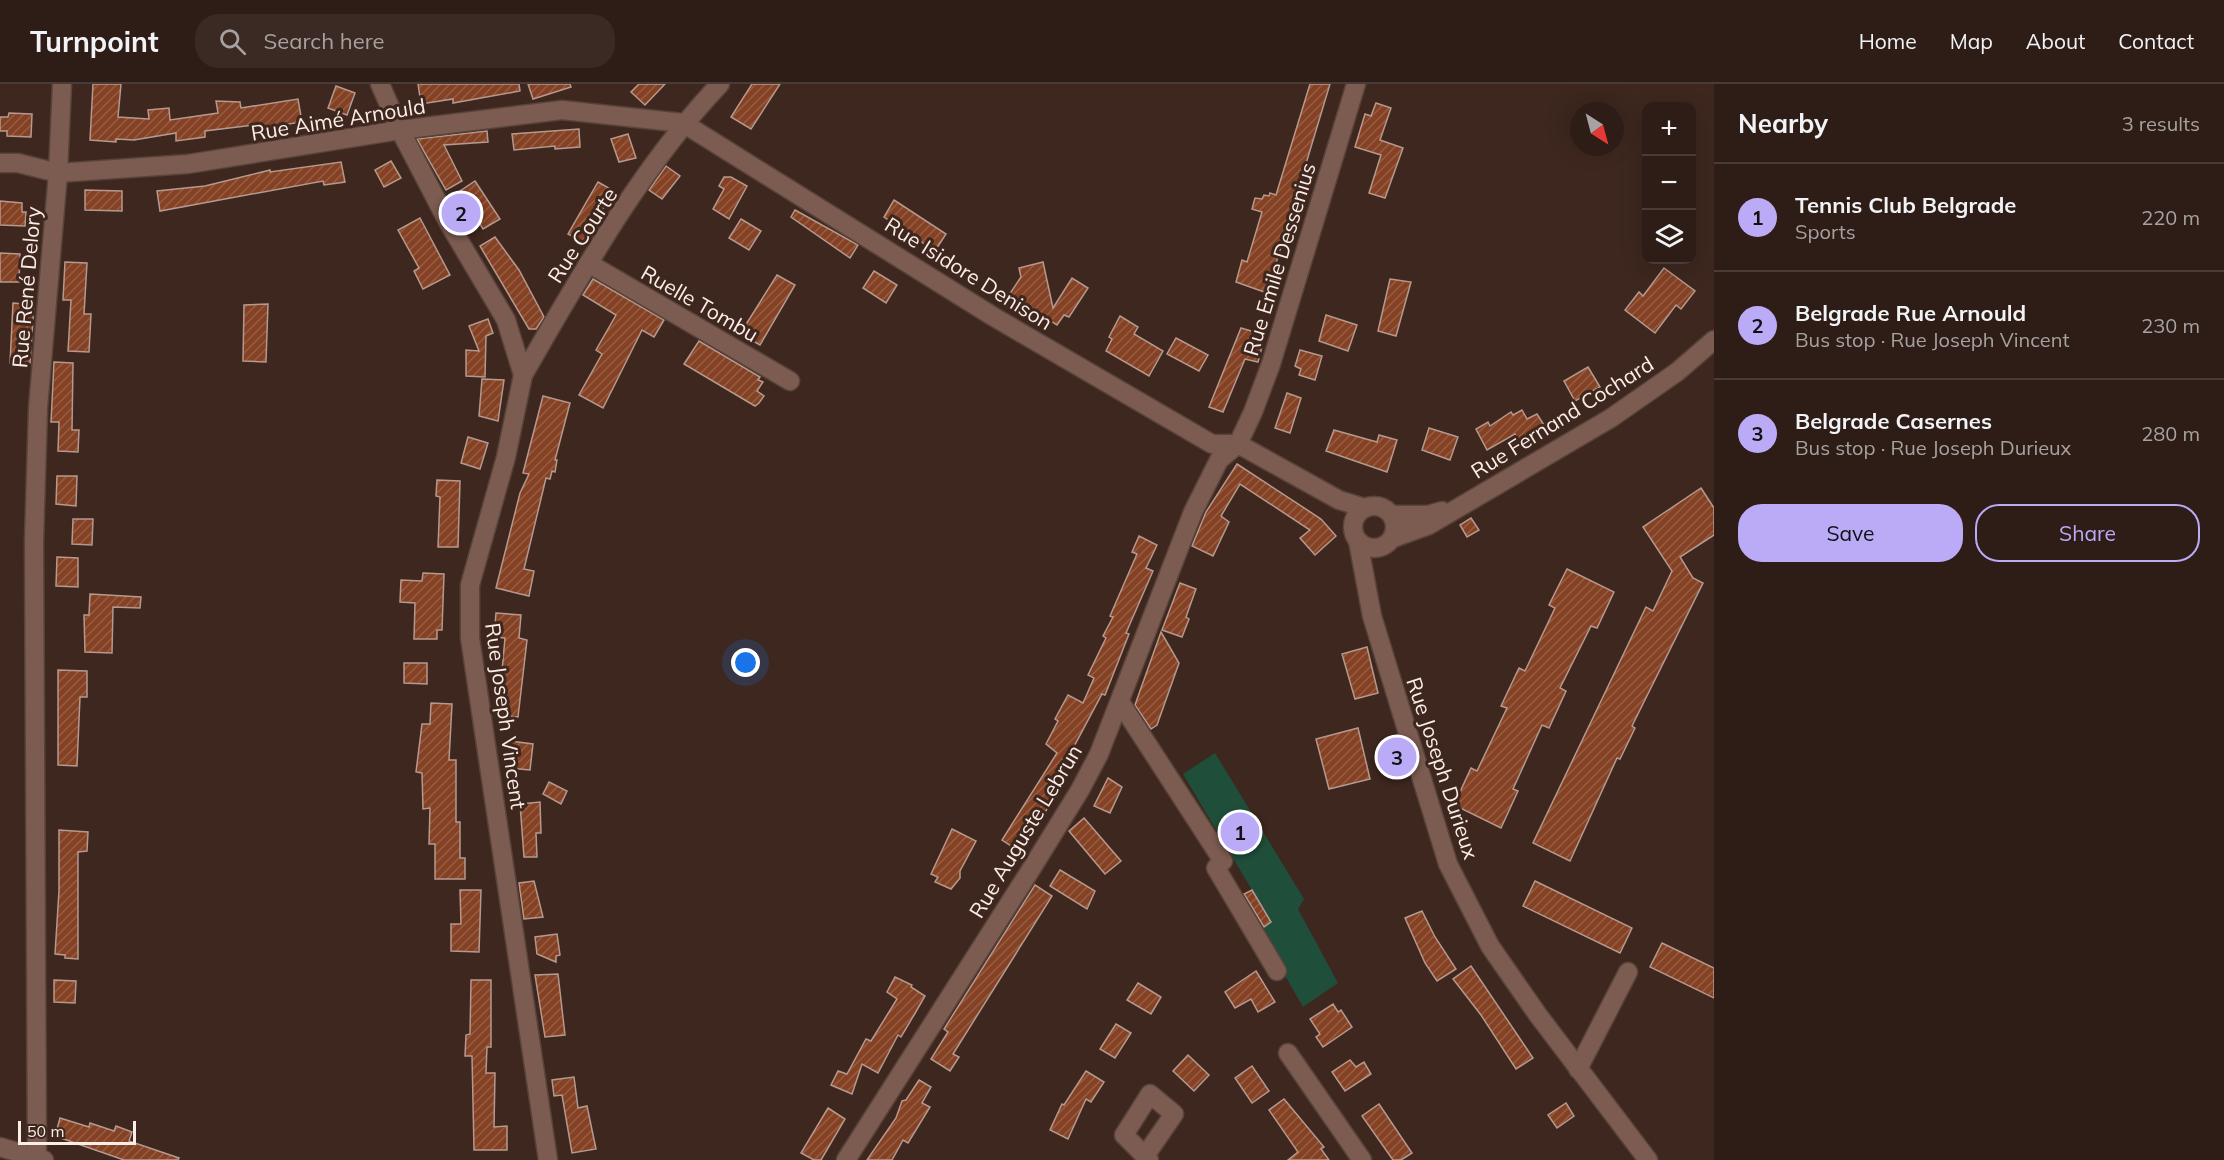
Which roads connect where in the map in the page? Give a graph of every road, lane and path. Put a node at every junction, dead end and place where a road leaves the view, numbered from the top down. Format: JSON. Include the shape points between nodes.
{"nodes":[{"id":1,"x":62,"y":84,"type":"edge"},
{"id":2,"x":380,"y":84,"type":"edge"},
{"id":3,"x":720,"y":84,"type":"edge"},
{"id":4,"x":1356,"y":84,"type":"edge"},
{"id":5,"x":683,"y":123,"type":"junction"},
{"id":6,"x":400,"y":130,"type":"junction"},
{"id":7,"x":0,"y":163,"type":"edge"},
{"id":8,"x":58,"y":173,"type":"junction"},
{"id":9,"x":588,"y":263,"type":"junction"},
{"id":10,"x":1714,"y":340,"type":"edge"},
{"id":11,"x":523,"y":375,"type":"junction"},
{"id":12,"x":790,"y":381,"type":"dead end"},
{"id":13,"x":1238,"y":444,"type":"junction"},
{"id":14,"x":1458,"y":506,"type":"junction"},
{"id":15,"x":1392,"y":514,"type":"junction"},
{"id":16,"x":1359,"y":515,"type":"junction"},
{"id":17,"x":1358,"y":541,"type":"junction"},
{"id":18,"x":1386,"y":543,"type":"junction"},
{"id":19,"x":1365,"y":584,"type":"junction"},
{"id":20,"x":1120,"y":702,"type":"junction"},
{"id":21,"x":1277,"y":971,"type":"dead end"},
{"id":22,"x":1628,"y":972,"type":"dead end"},
{"id":23,"x":1288,"y":1053,"type":"dead end"},
{"id":24,"x":1578,"y":1069,"type":"junction"},
{"id":25,"x":0,"y":1147,"type":"edge"},
{"id":26,"x":39,"y":1159,"type":"edge"},
{"id":27,"x":548,"y":1160,"type":"edge"},
{"id":28,"x":846,"y":1160,"type":"edge"},
{"id":29,"x":1362,"y":1160,"type":"edge"},
{"id":30,"x":1648,"y":1160,"type":"edge"}],
"edges":[{"from":1,"to":8,"type":"street","name":"Rue René Delory"},
{"from":2,"to":6,"type":"street","name":"Rue Joseph Vincent"},
{"from":3,"to":5,"type":"street","name":"Rue Courte"},
{"from":4,"to":13,"type":"street","name":"Rue Emile Dessenius","via":[[1271,364]]},
{"from":5,"to":6,"type":"street","name":"Rue Aimé Arnould","via":[[562,110]]},
{"from":5,"to":9,"type":"street","name":"Rue Courte"},
{"from":5,"to":13,"type":"street","name":"Rue Isidore Denison","via":[[994,317],[1212,444]]},
{"from":6,"to":8,"type":"street","name":"Rue Aimé Arnould","via":[[188,164]]},
{"from":6,"to":11,"type":"street","name":"Rue Joseph Vincent","via":[[506,320]]},
{"from":7,"to":8,"type":"street","name":"Rue Aimé Arnould","via":[[18,163]]},
{"from":8,"to":26,"type":"street","name":"Rue René Delory","via":[[38,408],[34,542]]},
{"from":9,"to":11,"type":"street","name":"Rue Courte"},
{"from":9,"to":12,"type":"street","name":"Ruelle Tombu"},
{"from":10,"to":14,"type":"street","name":"Rue Fernand Cochard","via":[[1677,372],[1611,418]]},
{"from":11,"to":27,"type":"street","name":"Rue Joseph Vincent","via":[[506,457],[470,585],[470,638]]},
{"from":13,"to":16,"type":"street","via":[[1260,453]]},
{"from":13,"to":20,"type":"street","name":"Rue Auguste Lebrun","via":[[1219,460],[1193,512]]},
{"from":14,"to":15,"type":"street","name":"Rue Fernand Cochard","via":[[1428,515]]},
{"from":14,"to":18,"type":"street","name":"Rue Fernand Cochard","via":[[1429,525]]},
{"from":15,"to":16,"type":"street","via":[[1380,506]]},
{"from":15,"to":18,"type":"street","via":[[1396,529]]},
{"from":16,"to":17,"type":"street","via":[[1354,535]]},
{"from":17,"to":18,"type":"street","via":[[1367,547]]},
{"from":17,"to":19,"type":"street","name":"Rue Joseph Durieux"},
{"from":18,"to":19,"type":"street"},
{"from":19,"to":24,"type":"street","name":"Rue Joseph Durieux","via":[[1448,864],[1490,945]]},
{"from":20,"to":21,"type":"street","via":[[1223,861],[1216,868]]},
{"from":20,"to":28,"type":"street","name":"Rue Auguste Lebrun","via":[[1080,790]]},
{"from":22,"to":24,"type":"street"},
{"from":23,"to":29,"type":"street"},
{"from":24,"to":30,"type":"street","name":"Rue Joseph Durieux"},
{"from":25,"to":26,"type":"street"}]}
